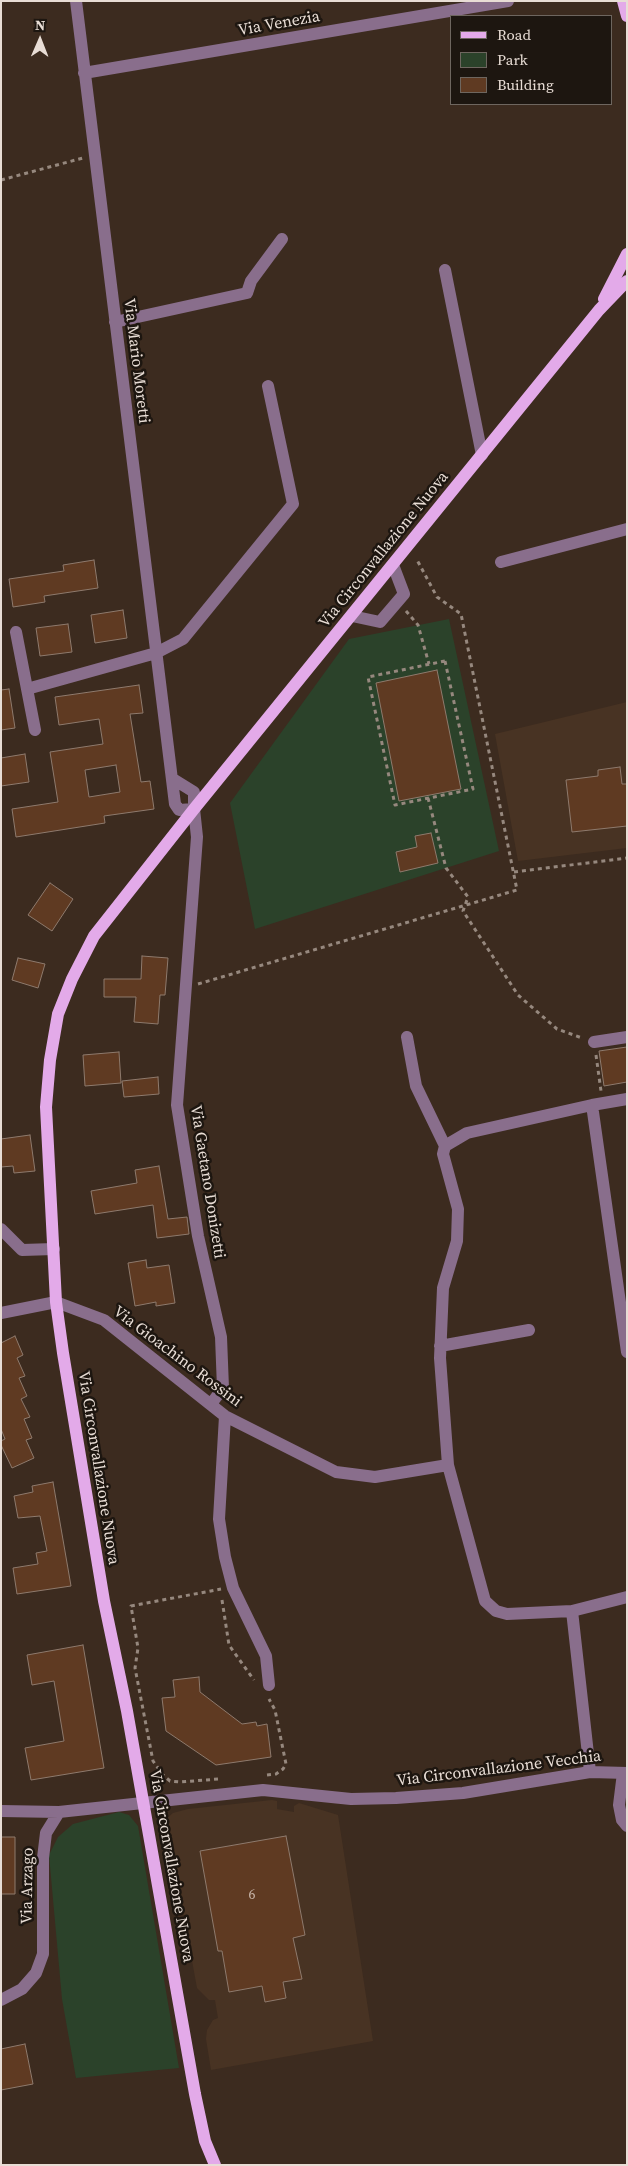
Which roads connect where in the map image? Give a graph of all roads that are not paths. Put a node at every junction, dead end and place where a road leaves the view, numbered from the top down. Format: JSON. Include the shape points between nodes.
{"nodes":[{"id":1,"x":76,"y":1,"type":"edge"},
{"id":2,"x":508,"y":1,"type":"edge"},
{"id":3,"x":624,"y":2,"type":"edge"},
{"id":4,"x":627,"y":16,"type":"edge"},
{"id":5,"x":84,"y":73,"type":"junction"},
{"id":6,"x":282,"y":239,"type":"dead end"},
{"id":7,"x":627,"y":254,"type":"edge"},
{"id":8,"x":445,"y":270,"type":"dead end"},
{"id":9,"x":627,"y":281,"type":"edge"},
{"id":10,"x":598,"y":310,"type":"junction"},
{"id":11,"x":115,"y":322,"type":"junction"},
{"id":12,"x":268,"y":386,"type":"dead end"},
{"id":13,"x":482,"y":455,"type":"junction"},
{"id":14,"x":627,"y":529,"type":"edge"},
{"id":15,"x":501,"y":562,"type":"dead end"},
{"id":16,"x":392,"y":565,"type":"junction"},
{"id":17,"x":352,"y":616,"type":"junction"},
{"id":18,"x":16,"y":632,"type":"dead end"},
{"id":19,"x":156,"y":653,"type":"junction"},
{"id":20,"x":27,"y":689,"type":"junction"},
{"id":21,"x":35,"y":730,"type":"dead end"},
{"id":22,"x":173,"y":779,"type":"junction"},
{"id":23,"x":194,"y":809,"type":"junction"},
{"id":24,"x":407,"y":1037,"type":"dead end"},
{"id":25,"x":627,"y":1037,"type":"edge"},
{"id":26,"x":594,"y":1042,"type":"road end"},
{"id":27,"x":627,"y":1099,"type":"edge"},
{"id":28,"x":597,"y":1104,"type":"junction"},
{"id":29,"x":445,"y":1146,"type":"junction"},
{"id":30,"x":1,"y":1229,"type":"edge"},
{"id":31,"x":54,"y":1249,"type":"junction"},
{"id":32,"x":56,"y":1302,"type":"junction"},
{"id":33,"x":1,"y":1313,"type":"edge"},
{"id":34,"x":529,"y":1330,"type":"dead end"},
{"id":35,"x":440,"y":1346,"type":"junction"},
{"id":36,"x":627,"y":1352,"type":"edge"},
{"id":37,"x":211,"y":1404,"type":"junction"},
{"id":38,"x":225,"y":1416,"type":"junction"},
{"id":39,"x":448,"y":1465,"type":"junction"},
{"id":40,"x":627,"y":1597,"type":"edge"},
{"id":41,"x":572,"y":1611,"type":"junction"},
{"id":42,"x":263,"y":1684,"type":"road end"},
{"id":43,"x":590,"y":1772,"type":"junction"},
{"id":44,"x":625,"y":1773,"type":"edge"},
{"id":45,"x":143,"y":1802,"type":"junction"},
{"id":46,"x":1,"y":1811,"type":"edge"},
{"id":47,"x":59,"y":1812,"type":"junction"},
{"id":48,"x":627,"y":1826,"type":"edge"},
{"id":49,"x":1,"y":2000,"type":"edge"},
{"id":50,"x":215,"y":2165,"type":"edge"}],
"edges":[{"from":1,"to":5,"type":"street","name":"Via Mario Moretti"},
{"from":2,"to":5,"type":"street","name":"Via Venezia"},
{"from":3,"to":4,"type":"main road"},
{"from":5,"to":11,"type":"street","name":"Via Mario Moretti"},
{"from":6,"to":11,"type":"street","via":[[250,281],[246,293]]},
{"from":7,"to":10,"type":"main road"},
{"from":8,"to":13,"type":"street"},
{"from":9,"to":10,"type":"main road"},
{"from":10,"to":13,"type":"main road","name":"Via Circonvallazione Nuova"},
{"from":11,"to":19,"type":"street","name":"Via Mario Moretti"},
{"from":12,"to":19,"type":"street","via":[[293,504],[183,639]]},
{"from":13,"to":16,"type":"main road","name":"Via Circonvallazione Nuova"},
{"from":14,"to":15,"type":"street"},
{"from":16,"to":17,"type":"main road","name":"Via Circonvallazione Nuova"},
{"from":16,"to":17,"type":"street","via":[[404,594],[380,622]]},
{"from":17,"to":23,"type":"main road","name":"Via Circonvallazione Nuova"},
{"from":18,"to":20,"type":"street"},
{"from":19,"to":20,"type":"street"},
{"from":19,"to":22,"type":"street","name":"Via Mario Moretti"},
{"from":20,"to":21,"type":"street"},
{"from":22,"to":23,"type":"street","via":[[194,792]]},
{"from":22,"to":23,"type":"street","via":[[175,804],[179,810]]},
{"from":23,"to":31,"type":"main road","name":"Via Circonvallazione Nuova","via":[[94,936],[58,1014],[46,1106]]},
{"from":23,"to":37,"type":"street","name":"Via Gaetano Donizetti","via":[[197,837],[177,1105],[198,1236],[221,1337],[224,1388]]},
{"from":24,"to":29,"type":"street","via":[[416,1086]]},
{"from":25,"to":26,"type":"street"},
{"from":27,"to":28,"type":"street"},
{"from":28,"to":29,"type":"street","via":[[467,1133]]},
{"from":28,"to":36,"type":"street"},
{"from":29,"to":35,"type":"street","via":[[443,1154],[458,1209],[457,1241],[443,1288]]},
{"from":30,"to":31,"type":"street","via":[[22,1250]]},
{"from":31,"to":32,"type":"main road","name":"Via Circonvallazione Nuova"},
{"from":32,"to":33,"type":"street"},
{"from":32,"to":37,"type":"street","name":"Via Gioachino Rossini","via":[[104,1320]]},
{"from":32,"to":45,"type":"main road","name":"Via Circonvallazione Nuova","via":[[84,1488]]},
{"from":34,"to":35,"type":"street"},
{"from":35,"to":39,"type":"street"},
{"from":37,"to":38,"type":"street","name":"Via Gioachino Rossini"},
{"from":38,"to":39,"type":"street","name":"Via Gioachino Rossini","via":[[336,1472],[375,1477]]},
{"from":38,"to":42,"type":"street","via":[[219,1519],[233,1588],[266,1656]]},
{"from":39,"to":41,"type":"street","via":[[485,1601],[496,1611],[507,1614]]},
{"from":40,"to":41,"type":"street"},
{"from":41,"to":43,"type":"street"},
{"from":43,"to":44,"type":"street","name":"Via Circonvallazione Vecchia"},
{"from":43,"to":45,"type":"street","name":"Via Circonvallazione Vecchia","via":[[464,1793],[360,1799],[263,1790]]},
{"from":44,"to":48,"type":"street","via":[[619,1804],[622,1820]]},
{"from":45,"to":47,"type":"street"},
{"from":45,"to":50,"type":"main road","name":"Via Circonvallazione Nuova","via":[[195,2094],[205,2141]]},
{"from":46,"to":47,"type":"street"},
{"from":47,"to":49,"type":"street","name":"Via Arzago","via":[[46,1833],[44,1850],[43,1954],[36,1973],[22,1989]]}]}
